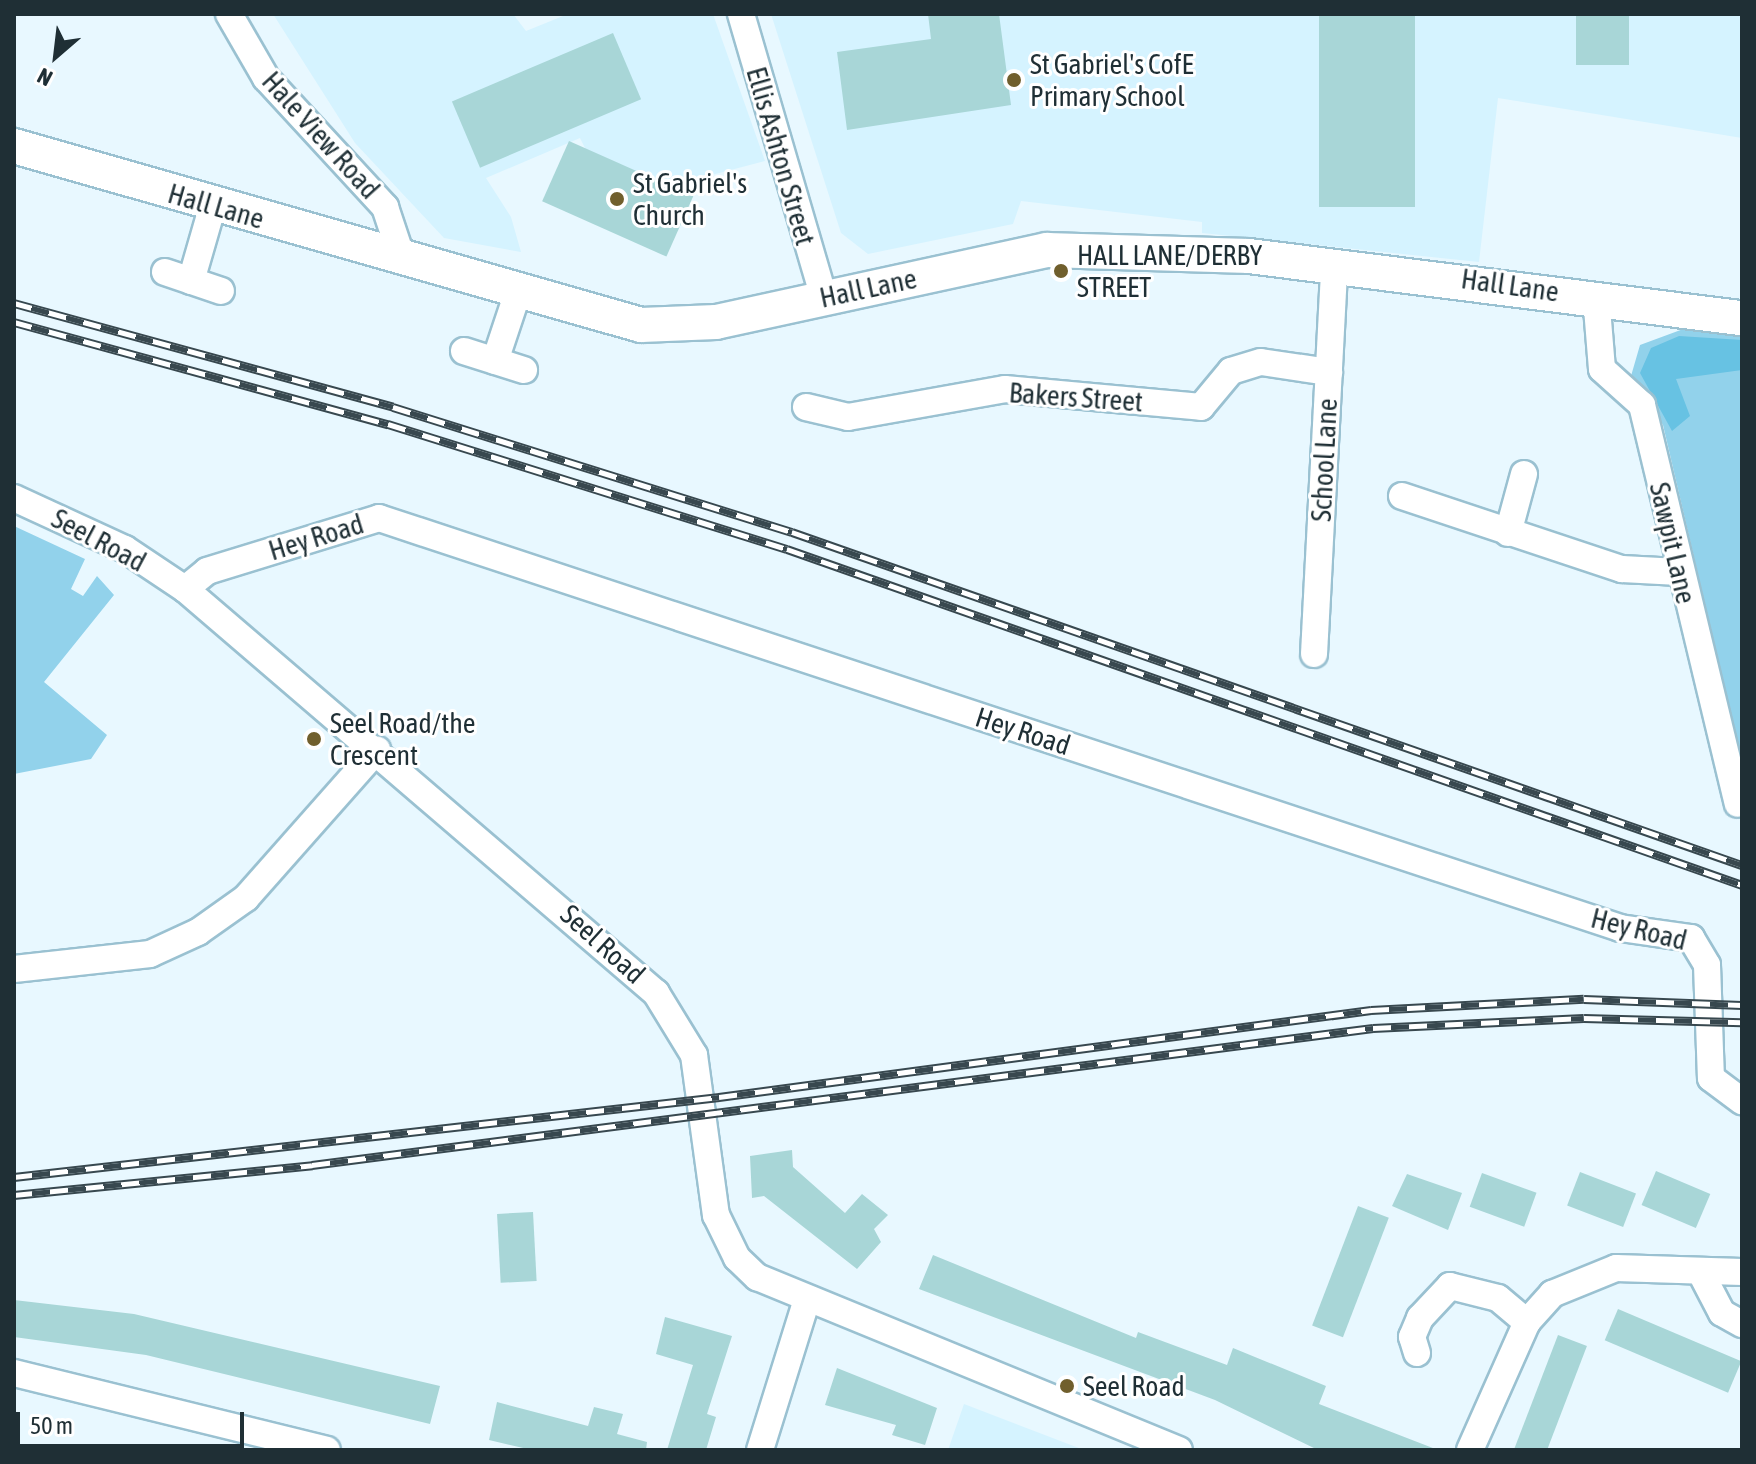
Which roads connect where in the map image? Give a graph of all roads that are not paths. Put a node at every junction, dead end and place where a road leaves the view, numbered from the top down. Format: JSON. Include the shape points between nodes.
{"nodes":[{"id":1,"x":229,"y":14,"type":"edge"},
{"id":2,"x":741,"y":14,"type":"edge"},
{"id":3,"x":14,"y":146,"type":"edge"},
{"id":4,"x":213,"y":205,"type":"junction"},
{"id":5,"x":403,"y":261,"type":"junction"},
{"id":6,"x":1334,"y":266,"type":"junction"},
{"id":7,"x":165,"y":272,"type":"dead end"},
{"id":8,"x":191,"y":281,"type":"junction"},
{"id":9,"x":221,"y":291,"type":"dead end"},
{"id":10,"x":518,"y":292,"type":"junction"},
{"id":11,"x":1596,"y":296,"type":"junction"},
{"id":12,"x":824,"y":298,"type":"junction"},
{"id":13,"x":1742,"y":318,"type":"edge"},
{"id":14,"x":464,"y":351,"type":"dead end"},
{"id":15,"x":495,"y":361,"type":"junction"},
{"id":16,"x":524,"y":370,"type":"dead end"},
{"id":17,"x":1329,"y":372,"type":"junction"},
{"id":18,"x":806,"y":407,"type":"dead end"},
{"id":19,"x":1524,"y":474,"type":"dead end"},
{"id":20,"x":1402,"y":496,"type":"dead end"},
{"id":21,"x":14,"y":498,"type":"edge"},
{"id":22,"x":1508,"y":533,"type":"junction"},
{"id":23,"x":1679,"y":572,"type":"junction"},
{"id":24,"x":185,"y":589,"type":"junction"},
{"id":25,"x":1314,"y":654,"type":"dead end"},
{"id":26,"x":377,"y":750,"type":"junction"},
{"id":27,"x":1738,"y":804,"type":"dead end"},
{"id":28,"x":14,"y":969,"type":"edge"},
{"id":29,"x":1742,"y":1101,"type":"edge"},
{"id":30,"x":1700,"y":1271,"type":"junction"},
{"id":31,"x":1742,"y":1272,"type":"edge"},
{"id":32,"x":806,"y":1302,"type":"junction"},
{"id":33,"x":1527,"y":1322,"type":"junction"},
{"id":34,"x":1742,"y":1324,"type":"edge"},
{"id":35,"x":1417,"y":1353,"type":"dead end"},
{"id":36,"x":14,"y":1373,"type":"edge"},
{"id":37,"x":246,"y":1438,"type":"edge"},
{"id":38,"x":327,"y":1450,"type":"edge"},
{"id":39,"x":760,"y":1450,"type":"edge"},
{"id":40,"x":1179,"y":1450,"type":"edge"},
{"id":41,"x":1470,"y":1450,"type":"edge"}],
"edges":[{"from":1,"to":5,"type":"street","name":"Hale View Road","via":[[266,78],[385,207]]},
{"from":2,"to":12,"type":"street","name":"Ellis Ashton Street"},
{"from":3,"to":4,"type":"street","name":"Hall Lane"},
{"from":4,"to":5,"type":"street","name":"Hall Lane"},
{"from":4,"to":8,"type":"street"},
{"from":5,"to":10,"type":"street","name":"Hall Lane"},
{"from":6,"to":11,"type":"street","name":"Hall Lane"},
{"from":6,"to":12,"type":"street","name":"Hall Lane","via":[[1249,256],[1047,250]]},
{"from":6,"to":17,"type":"street","name":"School Lane"},
{"from":7,"to":8,"type":"street"},
{"from":8,"to":9,"type":"street"},
{"from":10,"to":12,"type":"street","name":"Hall Lane","via":[[641,325],[716,322]]},
{"from":10,"to":15,"type":"street"},
{"from":11,"to":13,"type":"street","name":"Hall Lane"},
{"from":11,"to":23,"type":"street","name":"Sawpit Lane","via":[[1602,369],[1642,405]]},
{"from":14,"to":15,"type":"street"},
{"from":15,"to":16,"type":"street"},
{"from":17,"to":18,"type":"street","name":"Bakers Street","via":[[1261,362],[1231,371],[1201,407],[1005,389],[848,417]]},
{"from":17,"to":25,"type":"street","name":"School Lane"},
{"from":19,"to":22,"type":"street"},
{"from":20,"to":22,"type":"street"},
{"from":21,"to":24,"type":"street","name":"Seel Road","via":[[125,549]]},
{"from":22,"to":23,"type":"street","via":[[1622,569]]},
{"from":23,"to":27,"type":"street","name":"Sawpit Lane"},
{"from":24,"to":26,"type":"street","name":"Seel Road"},
{"from":24,"to":29,"type":"street","name":"Hey Road","via":[[207,571],[379,518],[1620,928],[1691,938],[1707,965],[1707,1065],[1720,1088]]},
{"from":26,"to":28,"type":"street","via":[[246,898],[198,932],[150,954]]},
{"from":26,"to":32,"type":"street","name":"Seel Road","via":[[602,941],[672,1012],[694,1055],[712,1195],[726,1239],[757,1277]]},
{"from":30,"to":31,"type":"street"},
{"from":30,"to":33,"type":"street","via":[[1616,1268],[1584,1277],[1552,1294]]},
{"from":30,"to":34,"type":"street","via":[[1722,1313]]},
{"from":32,"to":39,"type":"street"},
{"from":32,"to":40,"type":"street","name":"Seel Road"},
{"from":33,"to":35,"type":"street","via":[[1498,1298],[1450,1286],[1420,1318],[1412,1337]]},
{"from":33,"to":41,"type":"street"},
{"from":36,"to":37,"type":"street"},
{"from":37,"to":38,"type":"street"}]}
